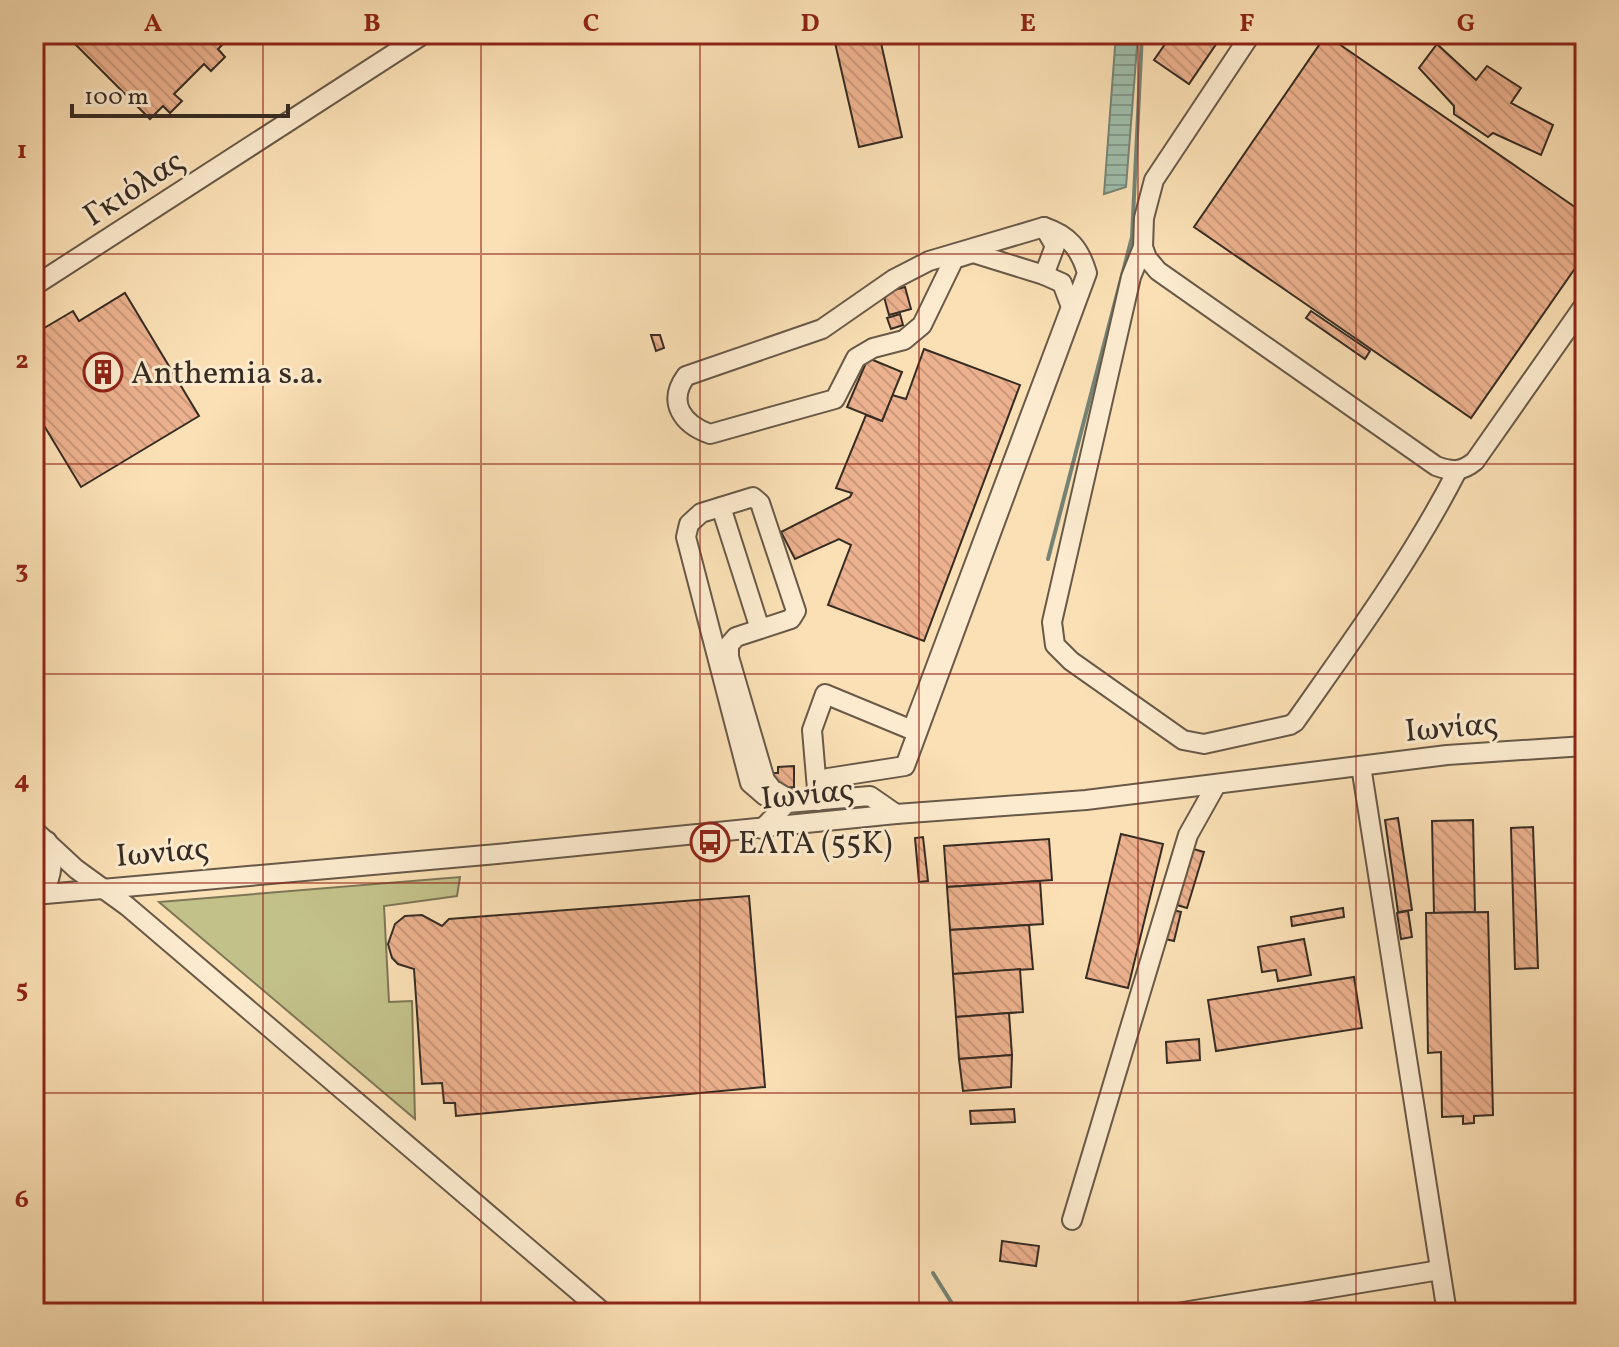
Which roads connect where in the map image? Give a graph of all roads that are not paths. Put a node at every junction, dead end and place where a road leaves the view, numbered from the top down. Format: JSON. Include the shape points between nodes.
{"nodes":[{"id":1,"x":424,"y":34,"type":"edge"},
{"id":2,"x":1251,"y":34,"type":"edge"},
{"id":3,"x":1044,"y":227,"type":"junction"},
{"id":4,"x":1143,"y":247,"type":"junction"},
{"id":5,"x":1044,"y":275,"type":"junction"},
{"id":6,"x":34,"y":286,"type":"edge"},
{"id":7,"x":1585,"y":304,"type":"edge"},
{"id":8,"x":1457,"y":471,"type":"junction"},
{"id":9,"x":721,"y":507,"type":"junction"},
{"id":10,"x":760,"y":629,"type":"junction"},
{"id":11,"x":1585,"y":746,"type":"edge"},
{"id":12,"x":1361,"y":766,"type":"junction"},
{"id":13,"x":1216,"y":785,"type":"junction"},
{"id":14,"x":818,"y":797,"type":"junction"},
{"id":15,"x":787,"y":800,"type":"junction"},
{"id":16,"x":896,"y":814,"type":"junction"},
{"id":17,"x":762,"y":829,"type":"junction"},
{"id":18,"x":40,"y":835,"type":"edge"},
{"id":19,"x":100,"y":887,"type":"junction"},
{"id":20,"x":39,"y":894,"type":"edge"},
{"id":21,"x":1072,"y":1220,"type":"dead end"},
{"id":22,"x":1440,"y":1270,"type":"junction"},
{"id":23,"x":604,"y":1313,"type":"edge"},
{"id":24,"x":1177,"y":1313,"type":"edge"},
{"id":25,"x":1447,"y":1313,"type":"edge"}],
"edges":[{"from":1,"to":6,"type":"street","name":"Γκιόλας"},
{"from":2,"to":4,"type":"street","via":[[1154,180]]},
{"from":3,"to":5,"type":"street","via":[[1055,246]]},
{"from":3,"to":5,"type":"street","via":[[929,261],[822,329],[686,376],[676,400],[683,417],[710,434],[835,399],[856,358],[904,340],[922,325],[954,259],[973,253]]},
{"from":3,"to":14,"type":"street","via":[[1071,241],[1087,273],[905,766],[828,778]]},
{"from":4,"to":8,"type":"street","via":[[1147,258],[1171,280],[1436,466]]},
{"from":4,"to":8,"type":"street","via":[[1131,277],[1052,622],[1055,645],[1071,661],[1192,744],[1290,725],[1330,673]]},
{"from":5,"to":14,"type":"street","via":[[1062,283],[1071,307],[912,730],[825,694],[812,730]]},
{"from":7,"to":8,"type":"street","via":[[1483,452]]},
{"from":9,"to":10,"type":"street"},
{"from":9,"to":10,"type":"street","via":[[753,497],[760,503],[796,611],[791,619]]},
{"from":9,"to":15,"type":"street","via":[[701,513],[689,524],[686,537],[750,783],[765,796]]},
{"from":10,"to":15,"type":"street","via":[[736,637],[729,657],[765,780]]},
{"from":11,"to":12,"type":"street","name":"Ιωνίας"},
{"from":12,"to":13,"type":"street","name":"Ιωνίας"},
{"from":12,"to":22,"type":"street"},
{"from":13,"to":16,"type":"street","name":"Ιωνίας"},
{"from":13,"to":21,"type":"street","via":[[1188,835]]},
{"from":14,"to":15,"type":"street"},
{"from":14,"to":16,"type":"street","via":[[870,796]]},
{"from":15,"to":17,"type":"street"},
{"from":16,"to":17,"type":"street","name":"Ιωνίας"},
{"from":17,"to":19,"type":"street","name":"Ιωνίας"},
{"from":18,"to":19,"type":"street"},
{"from":18,"to":20,"type":"street","via":[[53,868]]},
{"from":19,"to":20,"type":"street","name":"Ιωνίας"},
{"from":19,"to":23,"type":"street"},
{"from":22,"to":24,"type":"street"},
{"from":22,"to":25,"type":"street"}]}
